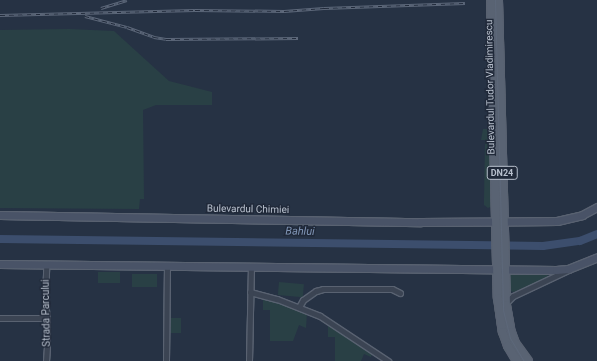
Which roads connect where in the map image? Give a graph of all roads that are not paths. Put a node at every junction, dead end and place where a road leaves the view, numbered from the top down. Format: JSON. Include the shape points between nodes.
{"nodes":[{"id":1,"x":491,"y":0,"type":"edge"},
{"id":2,"x":498,"y":0,"type":"edge"},
{"id":3,"x":597,"y":207,"type":"edge"},
{"id":4,"x":0,"y":215,"type":"edge"},
{"id":5,"x":500,"y":220,"type":"junction"},
{"id":6,"x":597,"y":257,"type":"edge"},
{"id":7,"x":0,"y":264,"type":"edge"},
{"id":8,"x":46,"y":264,"type":"junction"},
{"id":9,"x":579,"y":265,"type":"junction"},
{"id":10,"x":167,"y":266,"type":"junction"},
{"id":11,"x":250,"y":268,"type":"junction"},
{"id":12,"x":497,"y":271,"type":"junction"},
{"id":13,"x":250,"y":292,"type":"junction"},
{"id":14,"x":400,"y":292,"type":"dead end"},
{"id":15,"x":506,"y":305,"type":"junction"},
{"id":16,"x":299,"y":307,"type":"junction"},
{"id":17,"x":0,"y":318,"type":"edge"},
{"id":18,"x":47,"y":318,"type":"junction"},
{"id":19,"x":46,"y":361,"type":"edge"},
{"id":20,"x":166,"y":361,"type":"edge"},
{"id":21,"x":249,"y":361,"type":"edge"},
{"id":22,"x":388,"y":361,"type":"edge"},
{"id":23,"x":518,"y":361,"type":"edge"},
{"id":24,"x":528,"y":361,"type":"edge"}],
"edges":[{"from":1,"to":5,"type":"main road","name":"Bulevardul Tudor Vladimirescu","number":"DN24"},
{"from":2,"to":5,"type":"main road","name":"Bulevardul Tudor Vladimirescu","number":"DN24"},
{"from":3,"to":5,"type":"main road","name":"Bulevardul Chimiei","via":[[565,220]]},
{"from":4,"to":5,"type":"main road","name":"Bulevardul Chimiei","via":[[397,222]]},
{"from":5,"to":12,"type":"main road","name":"Bulevardul Tudor Vladimirescu","number":"DN24","via":[[501,261]]},
{"from":6,"to":9,"type":"main road"},
{"from":7,"to":8,"type":"main road"},
{"from":8,"to":10,"type":"main road"},
{"from":8,"to":18,"type":"street","name":"Strada Parcului"},
{"from":9,"to":12,"type":"main road","via":[[556,270]]},
{"from":9,"to":15,"type":"street","via":[[513,296]]},
{"from":10,"to":11,"type":"main road"},
{"from":10,"to":20,"type":"street"},
{"from":11,"to":12,"type":"main road"},
{"from":11,"to":13,"type":"street"},
{"from":12,"to":15,"type":"main road","name":"Bulevardul Tudor Vladimirescu","number":"DN24"},
{"from":12,"to":23,"type":"main road","name":"Bulevardul Tudor Vladimirescu","number":"DN24","via":[[502,327],[508,346]]},
{"from":13,"to":16,"type":"street"},
{"from":13,"to":21,"type":"street"},
{"from":14,"to":16,"type":"street","via":[[392,289],[323,289],[303,300]]},
{"from":15,"to":24,"type":"main road","name":"Bulevardul Tudor Vladimirescu","number":"DN24","via":[[515,343]]},
{"from":16,"to":22,"type":"street","via":[[328,321]]},
{"from":17,"to":18,"type":"street"},
{"from":18,"to":19,"type":"street","name":"Strada Parcului"}]}
